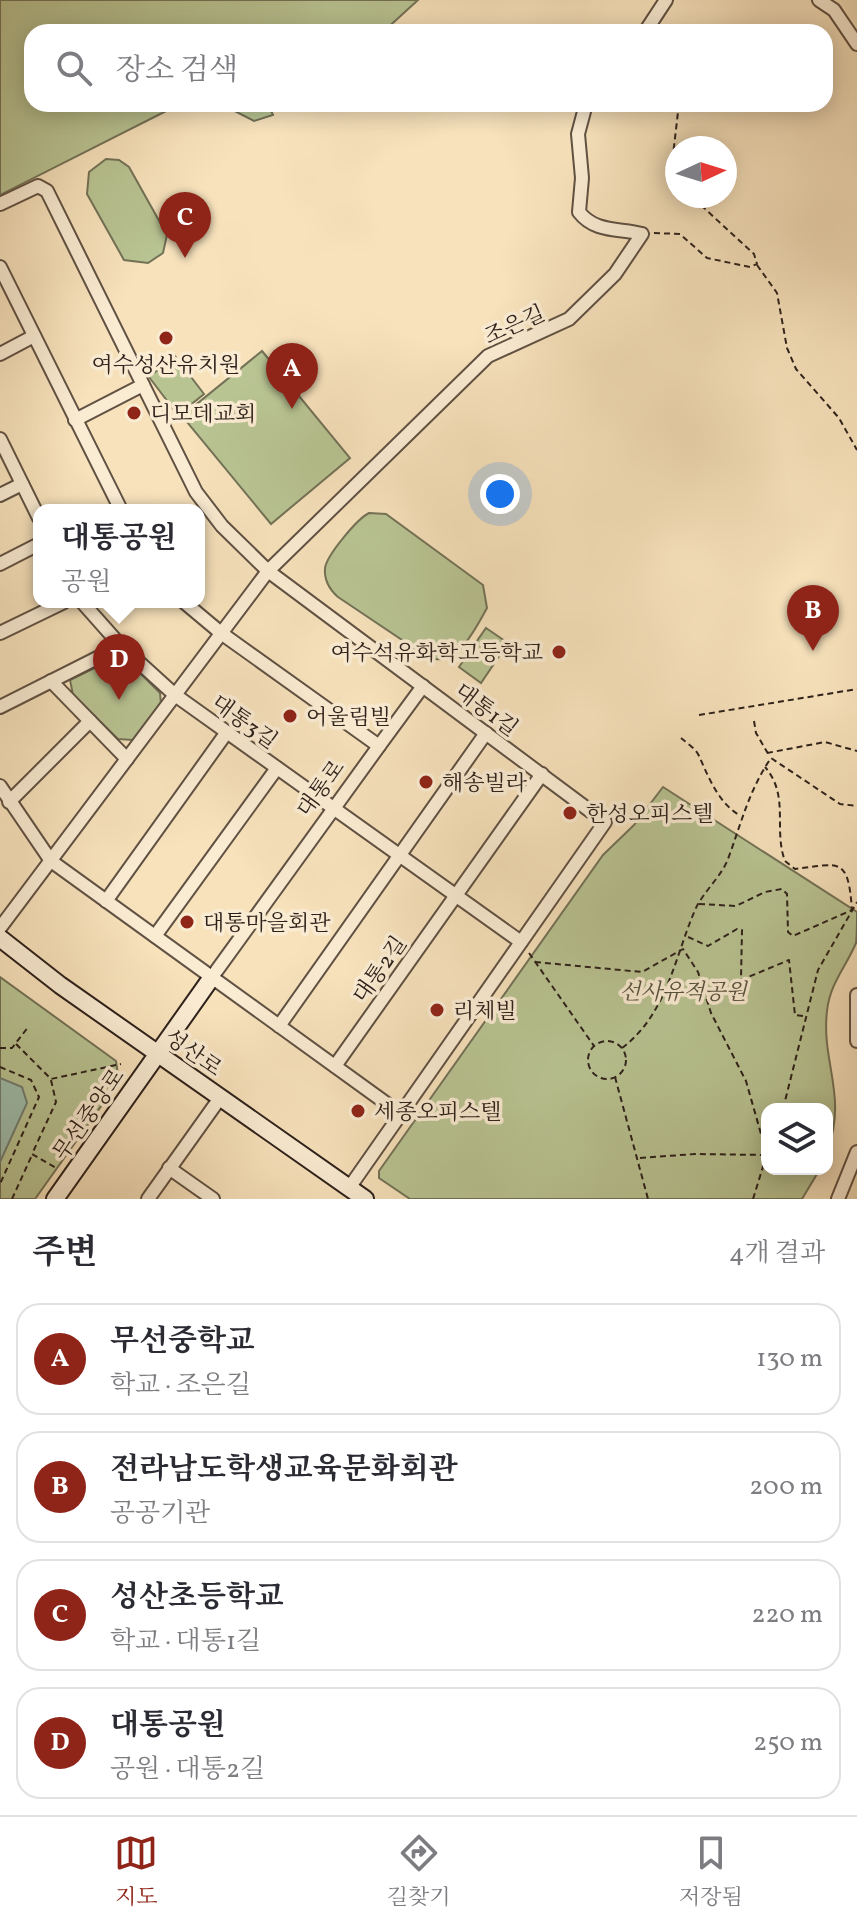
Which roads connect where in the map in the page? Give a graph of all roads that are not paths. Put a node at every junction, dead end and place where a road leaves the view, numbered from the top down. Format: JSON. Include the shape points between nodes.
{"nodes":[{"id":1,"x":666,"y":0,"type":"edge"},
{"id":2,"x":819,"y":0,"type":"edge"},
{"id":3,"x":650,"y":24,"type":"edge"},
{"id":4,"x":857,"y":44,"type":"edge"},
{"id":5,"x":584,"y":112,"type":"edge"},
{"id":6,"x":0,"y":204,"type":"edge"},
{"id":7,"x":0,"y":267,"type":"edge"},
{"id":8,"x":34,"y":336,"type":"junction"},
{"id":9,"x":0,"y":354,"type":"edge"},
{"id":10,"x":143,"y":385,"type":"junction"},
{"id":11,"x":75,"y":420,"type":"junction"},
{"id":12,"x":0,"y":439,"type":"edge"},
{"id":13,"x":22,"y":484,"type":"junction"},
{"id":14,"x":0,"y":495,"type":"edge"},
{"id":15,"x":118,"y":504,"type":"edge"},
{"id":16,"x":33,"y":506,"type":"edge"},
{"id":17,"x":33,"y":547,"type":"edge"},
{"id":18,"x":0,"y":564,"type":"edge"},
{"id":19,"x":268,"y":571,"type":"junction"},
{"id":20,"x":52,"y":608,"type":"edge"},
{"id":21,"x":87,"y":608,"type":"edge"},
{"id":22,"x":191,"y":608,"type":"edge"},
{"id":23,"x":0,"y":633,"type":"edge"},
{"id":24,"x":221,"y":633,"type":"junction"},
{"id":25,"x":121,"y":646,"type":"junction"},
{"id":26,"x":51,"y":681,"type":"junction"},
{"id":27,"x":423,"y":686,"type":"junction"},
{"id":28,"x":175,"y":695,"type":"junction"},
{"id":29,"x":0,"y":707,"type":"edge"},
{"id":30,"x":90,"y":721,"type":"junction"},
{"id":31,"x":227,"y":732,"type":"junction"},
{"id":32,"x":486,"y":733,"type":"junction"},
{"id":33,"x":379,"y":746,"type":"junction"},
{"id":34,"x":127,"y":759,"type":"junction"},
{"id":35,"x":277,"y":768,"type":"junction"},
{"id":36,"x":542,"y":774,"type":"junction"},
{"id":37,"x":0,"y":786,"type":"edge"},
{"id":38,"x":9,"y":802,"type":"junction"},
{"id":39,"x":333,"y":807,"type":"junction"},
{"id":40,"x":400,"y":855,"type":"junction"},
{"id":41,"x":51,"y":861,"type":"junction"},
{"id":42,"x":456,"y":896,"type":"junction"},
{"id":43,"x":106,"y":901,"type":"junction"},
{"id":44,"x":0,"y":928,"type":"edge"},
{"id":45,"x":155,"y":936,"type":"junction"},
{"id":46,"x":0,"y":938,"type":"edge"},
{"id":47,"x":521,"y":942,"type":"junction"},
{"id":48,"x":212,"y":977,"type":"junction"},
{"id":49,"x":857,"y":995,"type":"edge"},
{"id":50,"x":279,"y":1026,"type":"junction"},
{"id":51,"x":857,"y":1041,"type":"edge"},
{"id":52,"x":157,"y":1054,"type":"junction"},
{"id":53,"x":335,"y":1066,"type":"junction"},
{"id":54,"x":220,"y":1098,"type":"junction"},
{"id":55,"x":401,"y":1114,"type":"junction"},
{"id":56,"x":857,"y":1152,"type":"edge"},
{"id":57,"x":169,"y":1168,"type":"junction"},
{"id":58,"x":349,"y":1188,"type":"junction"},
{"id":59,"x":55,"y":1199,"type":"edge"},
{"id":60,"x":148,"y":1199,"type":"edge"},
{"id":61,"x":213,"y":1199,"type":"edge"},
{"id":62,"x":365,"y":1199,"type":"edge"},
{"id":63,"x":838,"y":1199,"type":"edge"}],
"edges":[{"from":1,"to":3,"type":"street"},
{"from":2,"to":4,"type":"street","via":[[837,14]]},
{"from":5,"to":19,"type":"street","name":"조은길","via":[[578,134],[579,212],[608,230],[642,234],[609,281],[569,319],[488,356]]},
{"from":6,"to":10,"type":"street","name":"대통1길","via":[[35,187],[44,188]]},
{"from":7,"to":8,"type":"street"},
{"from":8,"to":9,"type":"street"},
{"from":8,"to":11,"type":"street"},
{"from":10,"to":11,"type":"street"},
{"from":10,"to":19,"type":"street","name":"대통1길","via":[[196,492]]},
{"from":11,"to":15,"type":"street"},
{"from":12,"to":13,"type":"street"},
{"from":13,"to":14,"type":"street"},
{"from":13,"to":16,"type":"street"},
{"from":17,"to":18,"type":"street"},
{"from":19,"to":24,"type":"street","name":"조은길"},
{"from":19,"to":27,"type":"street","name":"대통1길"},
{"from":20,"to":23,"type":"street"},
{"from":21,"to":25,"type":"street","name":"대통3길"},
{"from":22,"to":24,"type":"street"},
{"from":24,"to":28,"type":"street","name":"조은길"},
{"from":24,"to":33,"type":"street"},
{"from":25,"to":26,"type":"street"},
{"from":25,"to":28,"type":"street","name":"대통3길"},
{"from":26,"to":29,"type":"street"},
{"from":26,"to":30,"type":"street"},
{"from":27,"to":32,"type":"street","name":"대통1길"},
{"from":27,"to":33,"type":"street","name":"대통로"},
{"from":28,"to":31,"type":"street","name":"대통3길"},
{"from":28,"to":34,"type":"street"},
{"from":30,"to":34,"type":"street"},
{"from":30,"to":38,"type":"street"},
{"from":31,"to":35,"type":"street","name":"대통3길"},
{"from":31,"to":43,"type":"street"},
{"from":32,"to":36,"type":"street","name":"대통1길"},
{"from":32,"to":40,"type":"street"},
{"from":33,"to":39,"type":"street","name":"대통로"},
{"from":34,"to":41,"type":"street"},
{"from":35,"to":39,"type":"street","name":"대통3길"},
{"from":35,"to":45,"type":"street"},
{"from":36,"to":42,"type":"street"},
{"from":36,"to":47,"type":"street","name":"대통1길","via":[[605,822]]},
{"from":37,"to":38,"type":"street"},
{"from":38,"to":41,"type":"street"},
{"from":39,"to":40,"type":"street","name":"대통3길"},
{"from":39,"to":48,"type":"street","name":"대통로"},
{"from":40,"to":42,"type":"street","name":"대통3길"},
{"from":40,"to":50,"type":"street"},
{"from":41,"to":43,"type":"street"},
{"from":41,"to":44,"type":"street"},
{"from":42,"to":47,"type":"street","name":"대통3길"},
{"from":42,"to":53,"type":"street","name":"대통2길"},
{"from":43,"to":45,"type":"street"},
{"from":45,"to":48,"type":"street"},
{"from":46,"to":52,"type":"street","name":"성산로"},
{"from":47,"to":55,"type":"street","name":"대통1길"},
{"from":48,"to":50,"type":"street"},
{"from":48,"to":52,"type":"street","name":"대통로"},
{"from":49,"to":51,"type":"street"},
{"from":50,"to":53,"type":"street"},
{"from":52,"to":54,"type":"street","name":"성산로"},
{"from":52,"to":59,"type":"street","name":"무선중앙로"},
{"from":53,"to":55,"type":"street"},
{"from":54,"to":57,"type":"street"},
{"from":54,"to":58,"type":"street","name":"성산로"},
{"from":55,"to":58,"type":"street","name":"대통1길"},
{"from":56,"to":63,"type":"street"},
{"from":57,"to":60,"type":"street"},
{"from":57,"to":61,"type":"street"},
{"from":58,"to":62,"type":"street","name":"성산로"}]}
